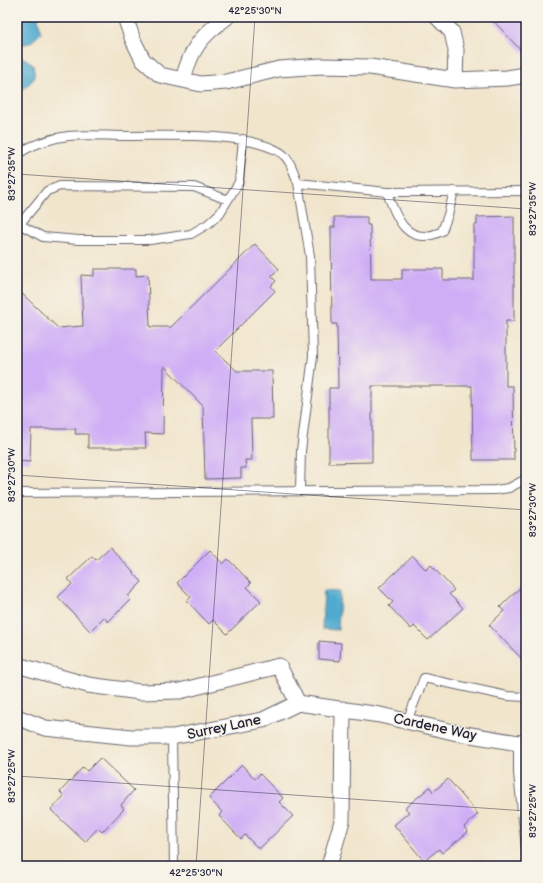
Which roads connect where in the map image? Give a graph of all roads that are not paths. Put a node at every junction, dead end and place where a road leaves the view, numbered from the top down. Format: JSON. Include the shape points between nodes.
{"nodes":[{"id":1,"x":125,"y":17,"type":"edge"},
{"id":2,"x":227,"y":17,"type":"edge"},
{"id":3,"x":437,"y":17,"type":"edge"},
{"id":4,"x":526,"y":75,"type":"edge"},
{"id":5,"x":183,"y":80,"type":"junction"},
{"id":6,"x":455,"y":80,"type":"junction"},
{"id":7,"x":243,"y":139,"type":"junction"},
{"id":8,"x":17,"y":155,"type":"edge"},
{"id":9,"x":298,"y":183,"type":"junction"},
{"id":10,"x":454,"y":191,"type":"junction"},
{"id":11,"x":526,"y":191,"type":"edge"},
{"id":12,"x":387,"y":192,"type":"junction"},
{"id":13,"x":228,"y":200,"type":"junction"},
{"id":14,"x":18,"y":224,"type":"edge"},
{"id":15,"x":526,"y":479,"type":"edge"},
{"id":16,"x":300,"y":490,"type":"junction"},
{"id":17,"x":17,"y":494,"type":"edge"},
{"id":18,"x":17,"y":665,"type":"edge"},
{"id":19,"x":526,"y":697,"type":"edge"},
{"id":20,"x":298,"y":703,"type":"junction"},
{"id":21,"x":343,"y":710,"type":"junction"},
{"id":22,"x":17,"y":716,"type":"edge"},
{"id":23,"x":407,"y":721,"type":"junction"},
{"id":24,"x":172,"y":737,"type":"junction"},
{"id":25,"x":522,"y":742,"type":"edge"},
{"id":26,"x":526,"y":849,"type":"edge"},
{"id":27,"x":174,"y":866,"type":"edge"},
{"id":28,"x":329,"y":866,"type":"edge"}],
"edges":[{"from":1,"to":5,"type":"street","via":[[132,40],[143,60],[160,75]]},
{"from":2,"to":5,"type":"street","via":[[205,33],[188,61]]},
{"from":3,"to":6,"type":"street","via":[[452,32],[456,50]]},
{"from":4,"to":6,"type":"street","via":[[500,79]]},
{"from":5,"to":6,"type":"street","via":[[201,84],[226,82],[278,68],[320,66],[370,67]]},
{"from":7,"to":8,"type":"lane","via":[[188,136],[67,136],[42,142]]},
{"from":7,"to":9,"type":"lane","via":[[277,150],[286,156]]},
{"from":7,"to":13,"type":"lane","via":[[239,182]]},
{"from":9,"to":12,"type":"lane"},
{"from":9,"to":16,"type":"lane","via":[[310,256],[313,356]]},
{"from":10,"to":11,"type":"lane"},
{"from":10,"to":12,"type":"lane"},
{"from":10,"to":12,"type":"lane","via":[[442,231],[431,236],[412,234],[401,225]]},
{"from":13,"to":14,"type":"lane","via":[[220,213],[208,224],[191,234],[174,238],[79,240],[43,237]]},
{"from":13,"to":14,"type":"lane","via":[[194,187],[60,186],[47,191]]},
{"from":15,"to":16,"type":"lane","via":[[509,488],[495,490]]},
{"from":16,"to":17,"type":"lane"},
{"from":18,"to":20,"type":"street","via":[[88,685],[140,692],[180,691],[279,666]]},
{"from":19,"to":23,"type":"lane","via":[[507,696],[424,678]]},
{"from":20,"to":21,"type":"street"},
{"from":20,"to":24,"type":"street","name":"Surrey Lane","via":[[263,720]]},
{"from":21,"to":23,"type":"street","name":"Cardene Way"},
{"from":21,"to":28,"type":"street","via":[[342,821]]},
{"from":22,"to":24,"type":"street","name":"Surrey Lane","via":[[52,729],[131,737]]},
{"from":23,"to":25,"type":"street","name":"Cardene Way","via":[[453,732]]},
{"from":24,"to":27,"type":"lane"},
{"from":25,"to":26,"type":"lane","via":[[518,773]]}]}
